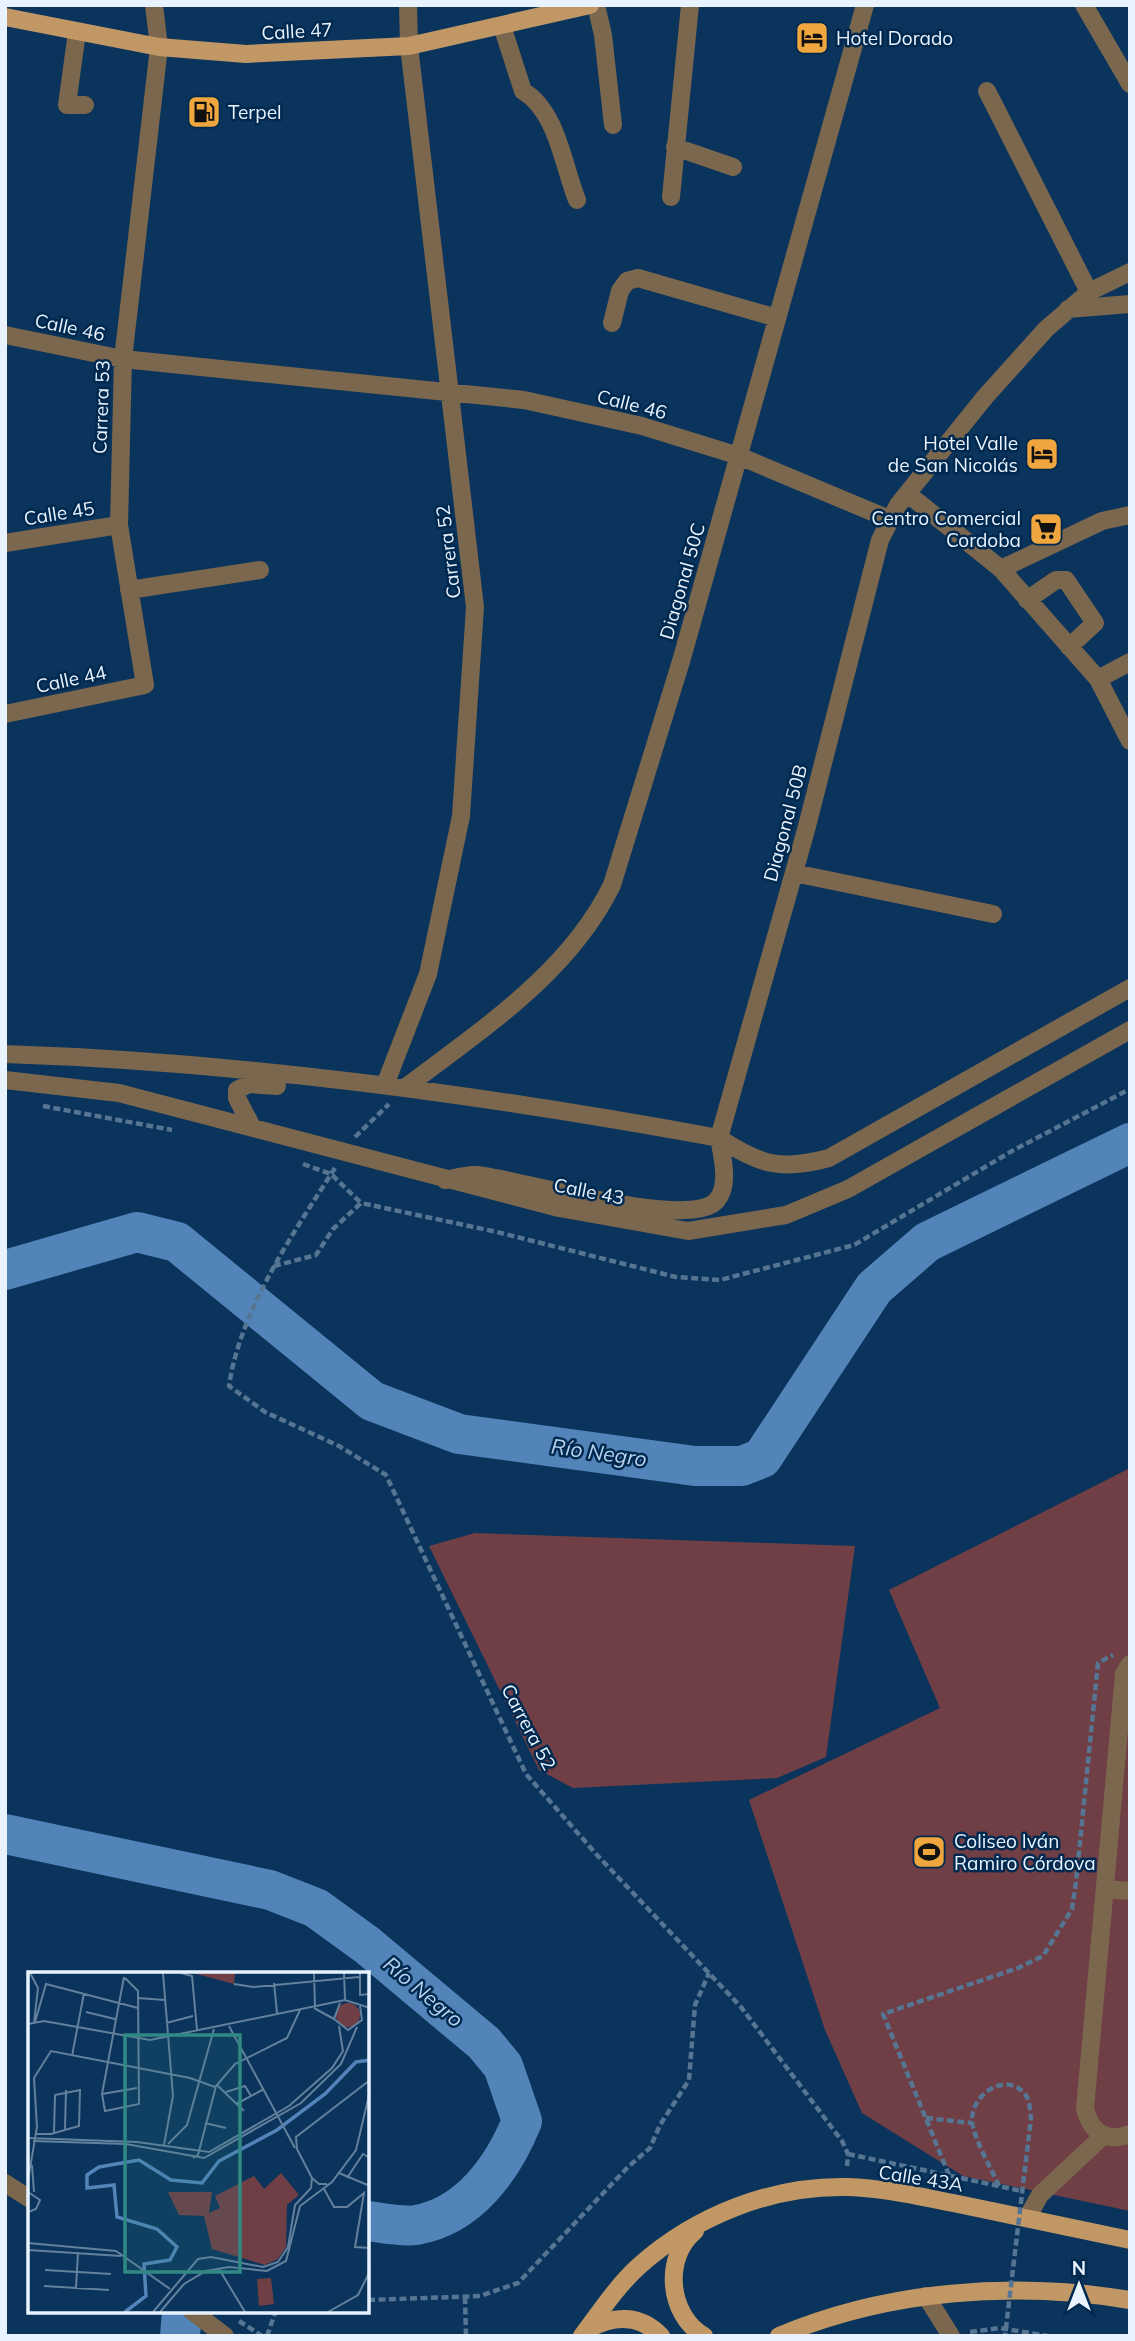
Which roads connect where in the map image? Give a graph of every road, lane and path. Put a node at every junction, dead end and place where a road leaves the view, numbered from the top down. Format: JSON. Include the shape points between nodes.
{"nodes":[{"id":1,"x":154,"y":5,"type":"edge"},
{"id":2,"x":408,"y":5,"type":"edge"},
{"id":3,"x":590,"y":5,"type":"edge"},
{"id":4,"x":596,"y":5,"type":"edge"},
{"id":5,"x":690,"y":5,"type":"edge"},
{"id":6,"x":865,"y":5,"type":"edge"},
{"id":7,"x":1084,"y":5,"type":"edge"},
{"id":8,"x":5,"y":18,"type":"edge"},
{"id":9,"x":502,"y":26,"type":"junction"},
{"id":10,"x":76,"y":32,"type":"junction"},
{"id":11,"x":409,"y":46,"type":"junction"},
{"id":12,"x":159,"y":47,"type":"junction"},
{"id":13,"x":1130,"y":84,"type":"edge"},
{"id":14,"x":987,"y":91,"type":"dead end"},
{"id":15,"x":85,"y":105,"type":"dead end"},
{"id":16,"x":613,"y":125,"type":"dead end"},
{"id":17,"x":675,"y":147,"type":"junction"},
{"id":18,"x":733,"y":167,"type":"dead end"},
{"id":19,"x":671,"y":197,"type":"dead end"},
{"id":20,"x":577,"y":200,"type":"dead end"},
{"id":21,"x":1130,"y":272,"type":"edge"},
{"id":22,"x":1089,"y":292,"type":"junction"},
{"id":23,"x":1130,"y":304,"type":"edge"},
{"id":24,"x":1068,"y":309,"type":"junction"},
{"id":25,"x":777,"y":318,"type":"junction"},
{"id":26,"x":612,"y":323,"type":"dead end"},
{"id":27,"x":5,"y":335,"type":"edge"},
{"id":28,"x":123,"y":359,"type":"junction"},
{"id":29,"x":451,"y":392,"type":"junction"},
{"id":30,"x":739,"y":456,"type":"junction"},
{"id":31,"x":908,"y":494,"type":"junction"},
{"id":32,"x":1130,"y":516,"type":"edge"},
{"id":33,"x":889,"y":519,"type":"junction"},
{"id":34,"x":118,"y":525,"type":"junction"},
{"id":35,"x":5,"y":543,"type":"edge"},
{"id":36,"x":1001,"y":569,"type":"junction"},
{"id":37,"x":260,"y":570,"type":"dead end"},
{"id":38,"x":129,"y":590,"type":"junction"},
{"id":39,"x":1027,"y":600,"type":"junction"},
{"id":40,"x":1069,"y":646,"type":"junction"},
{"id":41,"x":1130,"y":662,"type":"edge"},
{"id":42,"x":1098,"y":679,"type":"junction"},
{"id":43,"x":145,"y":685,"type":"joint"},
{"id":44,"x":1124,"y":713,"type":"edge"},
{"id":45,"x":5,"y":714,"type":"edge"},
{"id":46,"x":1130,"y":741,"type":"edge"},
{"id":47,"x":794,"y":873,"type":"junction"},
{"id":48,"x":993,"y":914,"type":"dead end"},
{"id":49,"x":1130,"y":988,"type":"edge"},
{"id":50,"x":1130,"y":1030,"type":"edge"},
{"id":51,"x":5,"y":1054,"type":"edge"},
{"id":52,"x":5,"y":1080,"type":"edge"},
{"id":53,"x":345,"y":1081,"type":"junction"},
{"id":54,"x":385,"y":1085,"type":"junction"},
{"id":55,"x":406,"y":1087,"type":"junction"},
{"id":56,"x":32,"y":1103,"type":"dead end"},
{"id":57,"x":252,"y":1127,"type":"junction"},
{"id":58,"x":180,"y":1132,"type":"dead end"},
{"id":59,"x":719,"y":1138,"type":"junction"},
{"id":60,"x":346,"y":1152,"type":"junction"},
{"id":61,"x":291,"y":1161,"type":"dead end"},
{"id":62,"x":331,"y":1174,"type":"junction"},
{"id":63,"x":445,"y":1180,"type":"junction"},
{"id":64,"x":361,"y":1203,"type":"dead end"},
{"id":65,"x":1124,"y":1658,"type":"edge"},
{"id":66,"x":1105,"y":1889,"type":"junction"},
{"id":67,"x":1130,"y":1891,"type":"edge"},
{"id":68,"x":709,"y":1973,"type":"junction"},
{"id":69,"x":926,"y":2118,"type":"junction"},
{"id":70,"x":972,"y":2123,"type":"junction"},
{"id":71,"x":1130,"y":2134,"type":"edge"},
{"id":72,"x":1103,"y":2136,"type":"junction"},
{"id":73,"x":848,"y":2154,"type":"junction"},
{"id":74,"x":847,"y":2166,"type":"dead end"},
{"id":75,"x":949,"y":2175,"type":"junction"},
{"id":76,"x":1027,"y":2218,"type":"junction"},
{"id":77,"x":708,"y":2219,"type":"junction"},
{"id":78,"x":1130,"y":2240,"type":"edge"},
{"id":79,"x":926,"y":2296,"type":"junction"},
{"id":80,"x":465,"y":2297,"type":"junction"},
{"id":81,"x":369,"y":2300,"type":"edge"},
{"id":82,"x":1130,"y":2300,"type":"edge"},
{"id":83,"x":195,"y":2313,"type":"edge"},
{"id":84,"x":275,"y":2313,"type":"edge"},
{"id":85,"x":248,"y":2328,"type":"dead end"},
{"id":86,"x":584,"y":2333,"type":"edge"},
{"id":87,"x":958,"y":2334,"type":"edge"},
{"id":88,"x":225,"y":2336,"type":"edge"},
{"id":89,"x":265,"y":2336,"type":"edge"},
{"id":90,"x":466,"y":2336,"type":"edge"},
{"id":91,"x":661,"y":2336,"type":"edge"},
{"id":92,"x":704,"y":2336,"type":"edge"},
{"id":93,"x":779,"y":2336,"type":"edge"},
{"id":94,"x":1005,"y":2336,"type":"edge"},
{"id":95,"x":1048,"y":2336,"type":"edge"}],
"edges":[{"from":1,"to":12,"type":"street","name":"Carrera 53"},
{"from":2,"to":11,"type":"street","name":"Carrera 52"},
{"from":3,"to":9,"type":"main road","name":"Calle 47"},
{"from":4,"to":16,"type":"street"},
{"from":5,"to":17,"type":"street"},
{"from":6,"to":25,"type":"street","name":"Diagonal 50C"},
{"from":7,"to":13,"type":"street"},
{"from":8,"to":10,"type":"main road","name":"Calle 47"},
{"from":9,"to":11,"type":"main road","name":"Calle 47"},
{"from":9,"to":20,"type":"street","via":[[523,91],[534,97],[552,122]]},
{"from":10,"to":12,"type":"main road","name":"Calle 47"},
{"from":10,"to":15,"type":"street","via":[[67,104]]},
{"from":11,"to":12,"type":"main road","name":"Calle 47","via":[[246,54]]},
{"from":11,"to":29,"type":"street","name":"Carrera 52"},
{"from":12,"to":28,"type":"street","name":"Carrera 53"},
{"from":14,"to":22,"type":"street"},
{"from":17,"to":18,"type":"street"},
{"from":17,"to":19,"type":"street"},
{"from":21,"to":22,"type":"street"},
{"from":22,"to":24,"type":"street"},
{"from":23,"to":24,"type":"street"},
{"from":24,"to":31,"type":"street","via":[[985,397]]},
{"from":25,"to":26,"type":"street","via":[[638,278],[627,281],[620,291]]},
{"from":25,"to":30,"type":"street","name":"Diagonal 50C"},
{"from":27,"to":28,"type":"street","name":"Calle 46"},
{"from":28,"to":29,"type":"street","name":"Calle 46"},
{"from":28,"to":34,"type":"street","name":"Carrera 53"},
{"from":29,"to":30,"type":"street","name":"Calle 46","via":[[524,400],[642,426]]},
{"from":29,"to":54,"type":"street","name":"Carrera 52","via":[[475,607],[461,816],[428,974]]},
{"from":30,"to":33,"type":"street","name":"Calle 46"},
{"from":30,"to":55,"type":"street","name":"Diagonal 50C","via":[[621,858],[597,916],[539,981]]},
{"from":31,"to":33,"type":"street"},
{"from":31,"to":36,"type":"street"},
{"from":32,"to":36,"type":"street","via":[[1102,521]]},
{"from":33,"to":47,"type":"street","name":"Diagonal 50B"},
{"from":34,"to":35,"type":"street","name":"Calle 45"},
{"from":34,"to":38,"type":"street","name":"Carrera 53"},
{"from":36,"to":39,"type":"street"},
{"from":37,"to":38,"type":"street"},
{"from":38,"to":43,"type":"street","name":"Carrera 53"},
{"from":39,"to":40,"type":"street"},
{"from":39,"to":40,"type":"street","via":[[1056,580],[1066,580],[1095,623]]},
{"from":40,"to":42,"type":"street"},
{"from":41,"to":42,"type":"street"},
{"from":42,"to":44,"type":"street"},
{"from":43,"to":45,"type":"street","name":"Calle 44"},
{"from":44,"to":46,"type":"street"},
{"from":47,"to":48,"type":"street"},
{"from":47,"to":59,"type":"street","name":"Diagonal 50B"},
{"from":49,"to":59,"type":"street","via":[[829,1158],[799,1166],[771,1165],[751,1159]]},
{"from":50,"to":63,"type":"street","name":"Calle 43","via":[[848,1189],[786,1215],[688,1231],[559,1208]]},
{"from":51,"to":53,"type":"street","via":[[121,1058]]},
{"from":52,"to":57,"type":"street","name":"Calle 43","via":[[118,1093]]},
{"from":53,"to":54,"type":"street"},
{"from":53,"to":57,"type":"street","via":[[327,1089],[243,1085],[237,1097]]},
{"from":54,"to":55,"type":"street"},
{"from":55,"to":59,"type":"street"},
{"from":55,"to":60,"type":"path"},
{"from":56,"to":58,"type":"path"},
{"from":57,"to":60,"type":"street","name":"Calle 43"},
{"from":59,"to":63,"type":"street","via":[[723,1185],[718,1200],[708,1208],[684,1213],[475,1175]]},
{"from":60,"to":62,"type":"path"},
{"from":60,"to":63,"type":"street","name":"Calle 43"},
{"from":61,"to":62,"type":"path"},
{"from":62,"to":64,"type":"path"},
{"from":62,"to":68,"type":"path","name":"Carrera 52","via":[[274,1266],[237,1350],[229,1386],[265,1412],[339,1446],[386,1475],[526,1774]]},
{"from":65,"to":66,"type":"street"},
{"from":65,"to":69,"type":"path","via":[[1098,1663],[1074,1896],[1058,1936],[1043,1956],[1018,1968],[883,2014]]},
{"from":66,"to":67,"type":"street"},
{"from":66,"to":72,"type":"street","via":[[1084,2109],[1093,2130]]},
{"from":68,"to":73,"type":"path","name":"Carrera 52","via":[[821,2109]]},
{"from":68,"to":80,"type":"path","via":[[695,2005],[689,2080],[650,2148],[518,2283]]},
{"from":69,"to":70,"type":"path"},
{"from":69,"to":75,"type":"path"},
{"from":70,"to":75,"type":"path","bridge":true,"via":[[999,2186]]},
{"from":70,"to":94,"type":"path","bridge":true,"via":[[974,2103],[986,2090],[1003,2085],[1018,2088],[1028,2099],[1031,2118]]},
{"from":71,"to":72,"type":"street"},
{"from":72,"to":76,"type":"street","via":[[1040,2194]]},
{"from":73,"to":74,"type":"path"},
{"from":73,"to":75,"type":"path"},
{"from":76,"to":77,"type":"main road","name":"Calle 43A","via":[[847,2187],[771,2196]]},
{"from":76,"to":78,"type":"main road","name":"Calle 43A"},
{"from":77,"to":86,"type":"main road","via":[[639,2267]]},
{"from":77,"to":92,"type":"main road","via":[[687,2237],[675,2261],[673,2288],[682,2313]]},
{"from":79,"to":82,"type":"main road","via":[[1028,2292]]},
{"from":79,"to":87,"type":"street"},
{"from":79,"to":93,"type":"main road","via":[[858,2309]]},
{"from":80,"to":81,"type":"path"},
{"from":80,"to":90,"type":"path"},
{"from":83,"to":88,"type":"street"},
{"from":84,"to":89,"type":"path"},
{"from":85,"to":89,"type":"path"},
{"from":86,"to":91,"type":"main road","via":[[603,2321],[621,2318],[638,2320]]},
{"from":87,"to":95,"type":"path","via":[[1000,2328]]}]}
